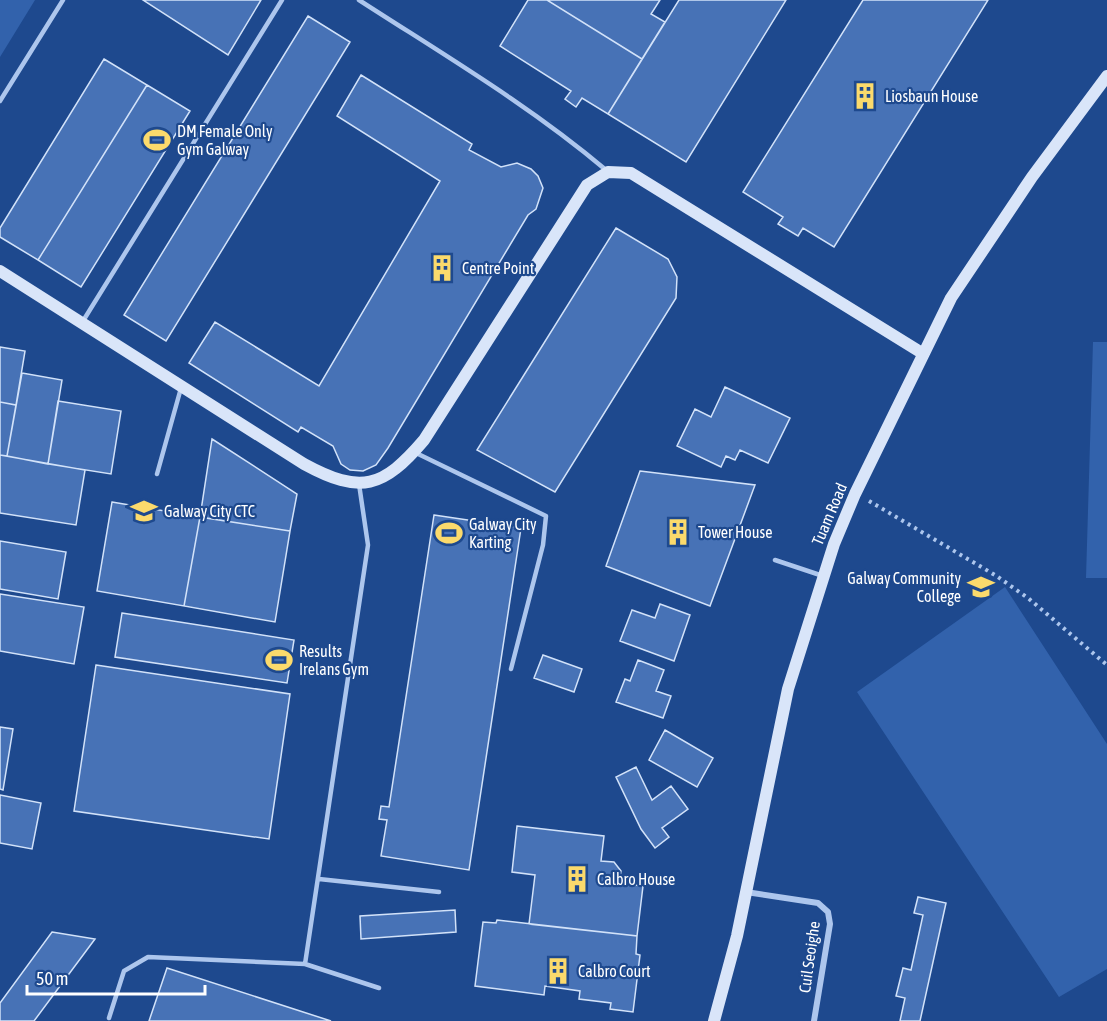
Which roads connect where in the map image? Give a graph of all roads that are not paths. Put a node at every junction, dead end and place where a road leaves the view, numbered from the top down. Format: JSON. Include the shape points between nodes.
{"nodes":[{"id":1,"x":63,"y":0,"type":"edge"},
{"id":2,"x":282,"y":0,"type":"edge"},
{"id":3,"x":359,"y":0,"type":"edge"},
{"id":4,"x":1107,"y":76,"type":"edge"},
{"id":5,"x":0,"y":101,"type":"edge"},
{"id":6,"x":608,"y":172,"type":"junction"},
{"id":7,"x":0,"y":271,"type":"edge"},
{"id":8,"x":82,"y":321,"type":"junction"},
{"id":9,"x":922,"y":353,"type":"junction"},
{"id":10,"x":182,"y":386,"type":"junction"},
{"id":11,"x":414,"y":452,"type":"junction"},
{"id":12,"x":157,"y":474,"type":"dead end"},
{"id":13,"x":359,"y":484,"type":"junction"},
{"id":14,"x":775,"y":560,"type":"dead end"},
{"id":15,"x":823,"y":576,"type":"junction"},
{"id":16,"x":511,"y":669,"type":"dead end"},
{"id":17,"x":319,"y":879,"type":"junction"},
{"id":18,"x":440,"y":892,"type":"dead end"},
{"id":19,"x":745,"y":892,"type":"junction"},
{"id":20,"x":305,"y":964,"type":"junction"},
{"id":21,"x":379,"y":988,"type":"dead end"},
{"id":22,"x":109,"y":1018,"type":"dead end"},
{"id":23,"x":714,"y":1021,"type":"edge"},
{"id":24,"x":814,"y":1021,"type":"edge"}],
"edges":[{"from":1,"to":5,"type":"lane"},
{"from":2,"to":8,"type":"lane"},
{"from":3,"to":6,"type":"lane","via":[[466,66],[561,132]]},
{"from":4,"to":9,"type":"street","name":"Tuam Road","via":[[1032,177],[951,298]]},
{"from":6,"to":9,"type":"street","via":[[632,173]]},
{"from":6,"to":11,"type":"street","via":[[587,185]]},
{"from":7,"to":8,"type":"street"},
{"from":8,"to":10,"type":"street"},
{"from":9,"to":15,"type":"street","name":"Tuam Road","via":[[855,494]]},
{"from":10,"to":12,"type":"lane"},
{"from":10,"to":13,"type":"street","via":[[304,464],[332,479]]},
{"from":11,"to":13,"type":"street","via":[[402,465],[377,480]]},
{"from":11,"to":16,"type":"lane","via":[[546,516],[543,544]]},
{"from":13,"to":17,"type":"lane","via":[[368,545]]},
{"from":14,"to":15,"type":"lane"},
{"from":15,"to":19,"type":"street","name":"Tuam Road","via":[[788,689]]},
{"from":17,"to":18,"type":"lane"},
{"from":17,"to":20,"type":"lane"},
{"from":19,"to":23,"type":"street","name":"Tuam Road"},
{"from":19,"to":24,"type":"street","name":"Cuil Seoighe","via":[[818,903],[828,912],[830,924]]},
{"from":20,"to":21,"type":"lane"},
{"from":20,"to":22,"type":"lane","via":[[148,957],[124,971]]}]}
